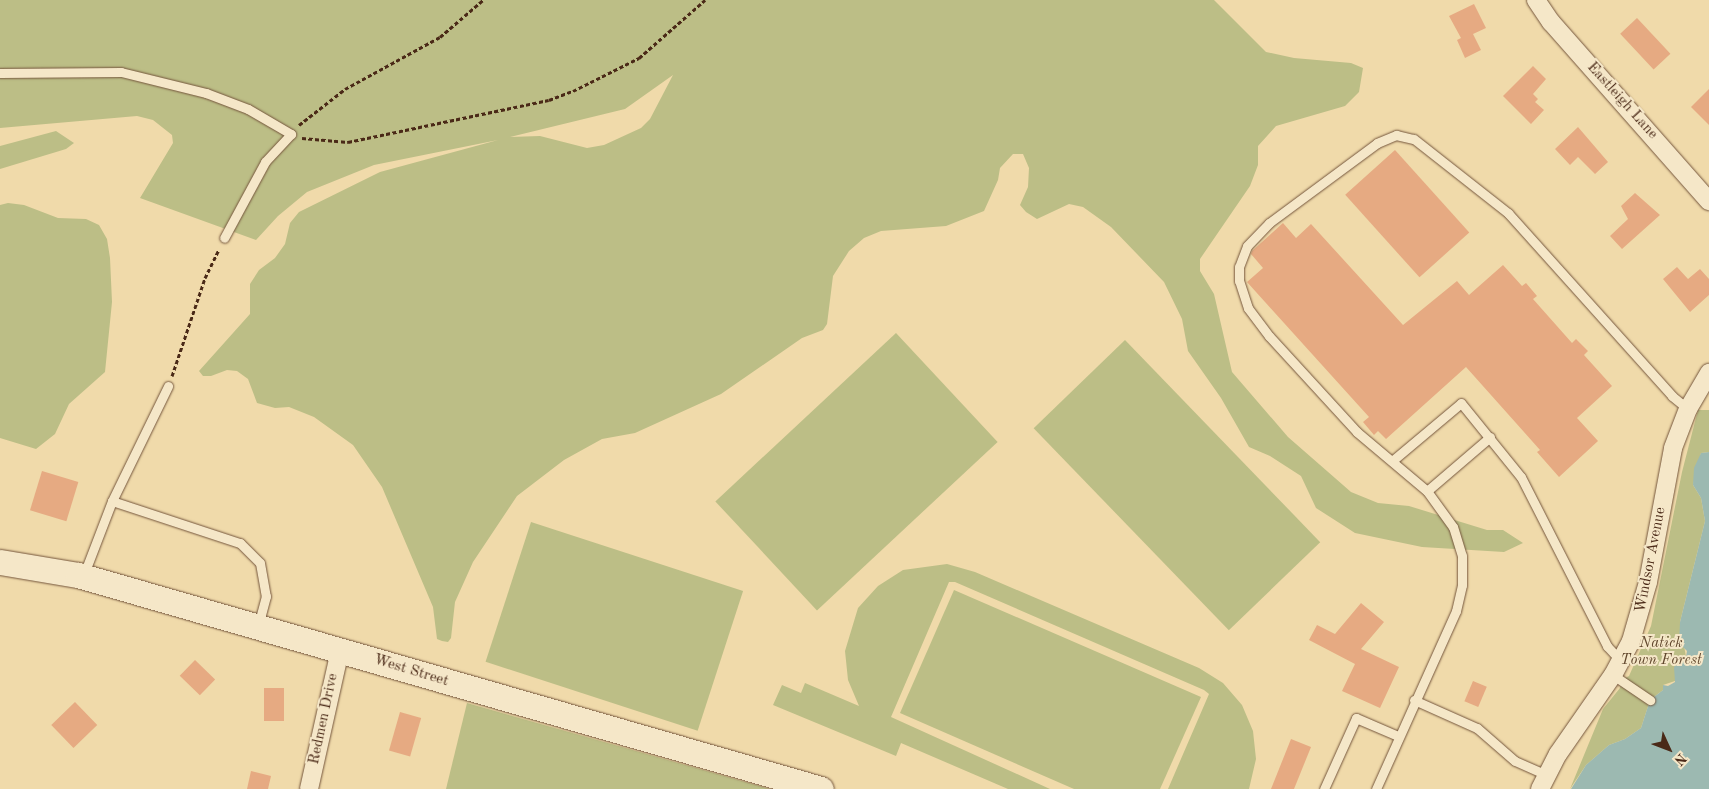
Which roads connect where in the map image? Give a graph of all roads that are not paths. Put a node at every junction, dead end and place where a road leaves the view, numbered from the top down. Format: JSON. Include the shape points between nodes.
{"nodes":[{"id":1,"x":1536,"y":0,"type":"edge"},
{"id":2,"x":0,"y":73,"type":"edge"},
{"id":3,"x":1709,"y":201,"type":"edge"},
{"id":4,"x":224,"y":238,"type":"road end"},
{"id":5,"x":1709,"y":373,"type":"edge"},
{"id":6,"x":168,"y":386,"type":"road end"},
{"id":7,"x":1688,"y":409,"type":"junction"},
{"id":8,"x":1490,"y":437,"type":"junction"},
{"id":9,"x":1392,"y":461,"type":"junction"},
{"id":10,"x":1427,"y":491,"type":"junction"},
{"id":11,"x":112,"y":501,"type":"junction"},
{"id":12,"x":0,"y":562,"type":"edge"},
{"id":13,"x":83,"y":577,"type":"junction"},
{"id":14,"x":257,"y":627,"type":"junction"},
{"id":15,"x":340,"y":650,"type":"junction"},
{"id":16,"x":1617,"y":668,"type":"junction"},
{"id":17,"x":1414,"y":700,"type":"junction"},
{"id":18,"x":1650,"y":700,"type":"dead end"},
{"id":19,"x":1398,"y":736,"type":"junction"},
{"id":20,"x":1544,"y":782,"type":"edge"},
{"id":21,"x":310,"y":789,"type":"edge"},
{"id":22,"x":821,"y":789,"type":"edge"},
{"id":23,"x":1324,"y":789,"type":"edge"},
{"id":24,"x":1376,"y":789,"type":"edge"}],
"edges":[{"from":1,"to":3,"type":"street","name":"Eastleigh Lane","via":[[1551,22]]},
{"from":2,"to":4,"type":"lane","via":[[121,72],[206,93],[248,109],[290,134],[265,162]]},
{"from":5,"to":7,"type":"street","name":"Windsor Avenue"},
{"from":6,"to":11,"type":"lane"},
{"from":7,"to":9,"type":"lane","via":[[1672,396],[1508,214],[1423,145],[1414,139],[1396,135],[1377,143],[1269,224],[1247,246],[1240,262],[1239,280],[1248,308],[1269,336],[1358,432]]},
{"from":7,"to":16,"type":"street","name":"Windsor Avenue","via":[[1673,448],[1640,615]]},
{"from":8,"to":9,"type":"lane","via":[[1461,403]]},
{"from":8,"to":10,"type":"lane"},
{"from":8,"to":16,"type":"lane","via":[[1521,477]]},
{"from":9,"to":10,"type":"lane"},
{"from":10,"to":17,"type":"lane","via":[[1445,514],[1459,541],[1463,578],[1456,612]]},
{"from":11,"to":13,"type":"lane"},
{"from":11,"to":14,"type":"lane","via":[[240,543],[260,563],[266,596]]},
{"from":12,"to":13,"type":"street","name":"West Street"},
{"from":13,"to":14,"type":"street","name":"West Street"},
{"from":14,"to":15,"type":"street","name":"West Street"},
{"from":15,"to":21,"type":"street","name":"Redmen Drive"},
{"from":15,"to":22,"type":"street","name":"West Street"},
{"from":16,"to":18,"type":"lane"},
{"from":16,"to":20,"type":"street","name":"Windsor Avenue"},
{"from":17,"to":19,"type":"lane"},
{"from":17,"to":20,"type":"lane","via":[[1477,728]]},
{"from":19,"to":23,"type":"lane","via":[[1356,718]]},
{"from":19,"to":24,"type":"lane"}]}
